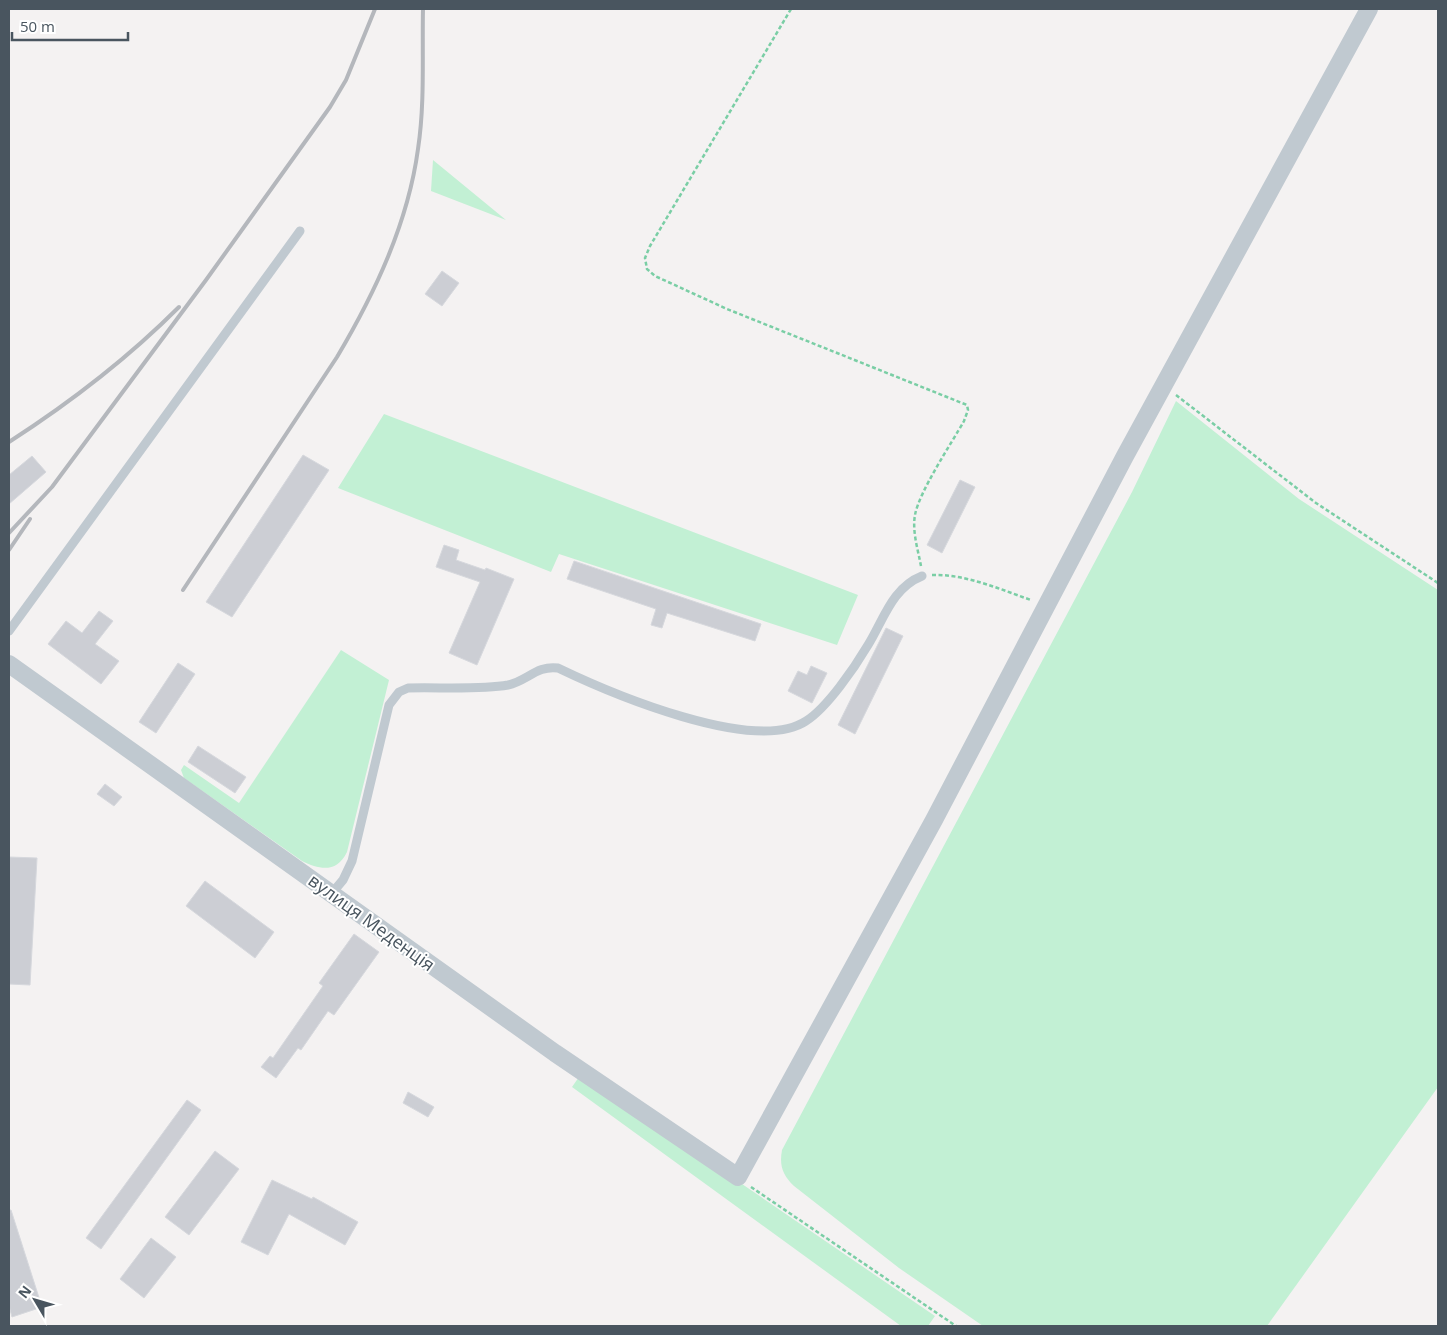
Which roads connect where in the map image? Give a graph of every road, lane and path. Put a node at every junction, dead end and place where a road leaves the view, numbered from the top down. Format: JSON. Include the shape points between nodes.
{"nodes":[{"id":1,"x":792,"y":9,"type":"edge"},
{"id":2,"x":1369,"y":9,"type":"edge"},
{"id":3,"x":300,"y":231,"type":"dead end"},
{"id":4,"x":1163,"y":385,"type":"junction"},
{"id":5,"x":922,"y":576,"type":"junction"},
{"id":6,"x":1438,"y":583,"type":"edge"},
{"id":7,"x":1046,"y":606,"type":"junction"},
{"id":8,"x":9,"y":631,"type":"edge"},
{"id":9,"x":9,"y":664,"type":"edge"},
{"id":10,"x":332,"y":893,"type":"junction"},
{"id":11,"x":738,"y":1177,"type":"junction"},
{"id":12,"x":956,"y":1326,"type":"edge"}],
"edges":[{"from":1,"to":5,"type":"path","via":[[650,246],[645,258],[647,269],[655,276],[727,309],[967,405],[964,421],[922,496],[915,515]]},
{"from":2,"to":4,"type":"street"},
{"from":3,"to":8,"type":"lane"},
{"from":4,"to":6,"type":"path","via":[[1316,503]]},
{"from":4,"to":7,"type":"street"},
{"from":5,"to":7,"type":"path","via":[[973,580]]},
{"from":5,"to":10,"type":"lane","via":[[901,588],[865,649],[819,712],[789,729],[746,731],[712,726],[550,667],[506,685],[408,688],[399,692],[389,705],[352,861]]},
{"from":7,"to":11,"type":"street","via":[[934,820]]},
{"from":9,"to":10,"type":"street","name":"вулиця Меденція"},
{"from":10,"to":11,"type":"street","name":"вулиця Меденція","via":[[555,1053]]},
{"from":11,"to":12,"type":"path"}]}
